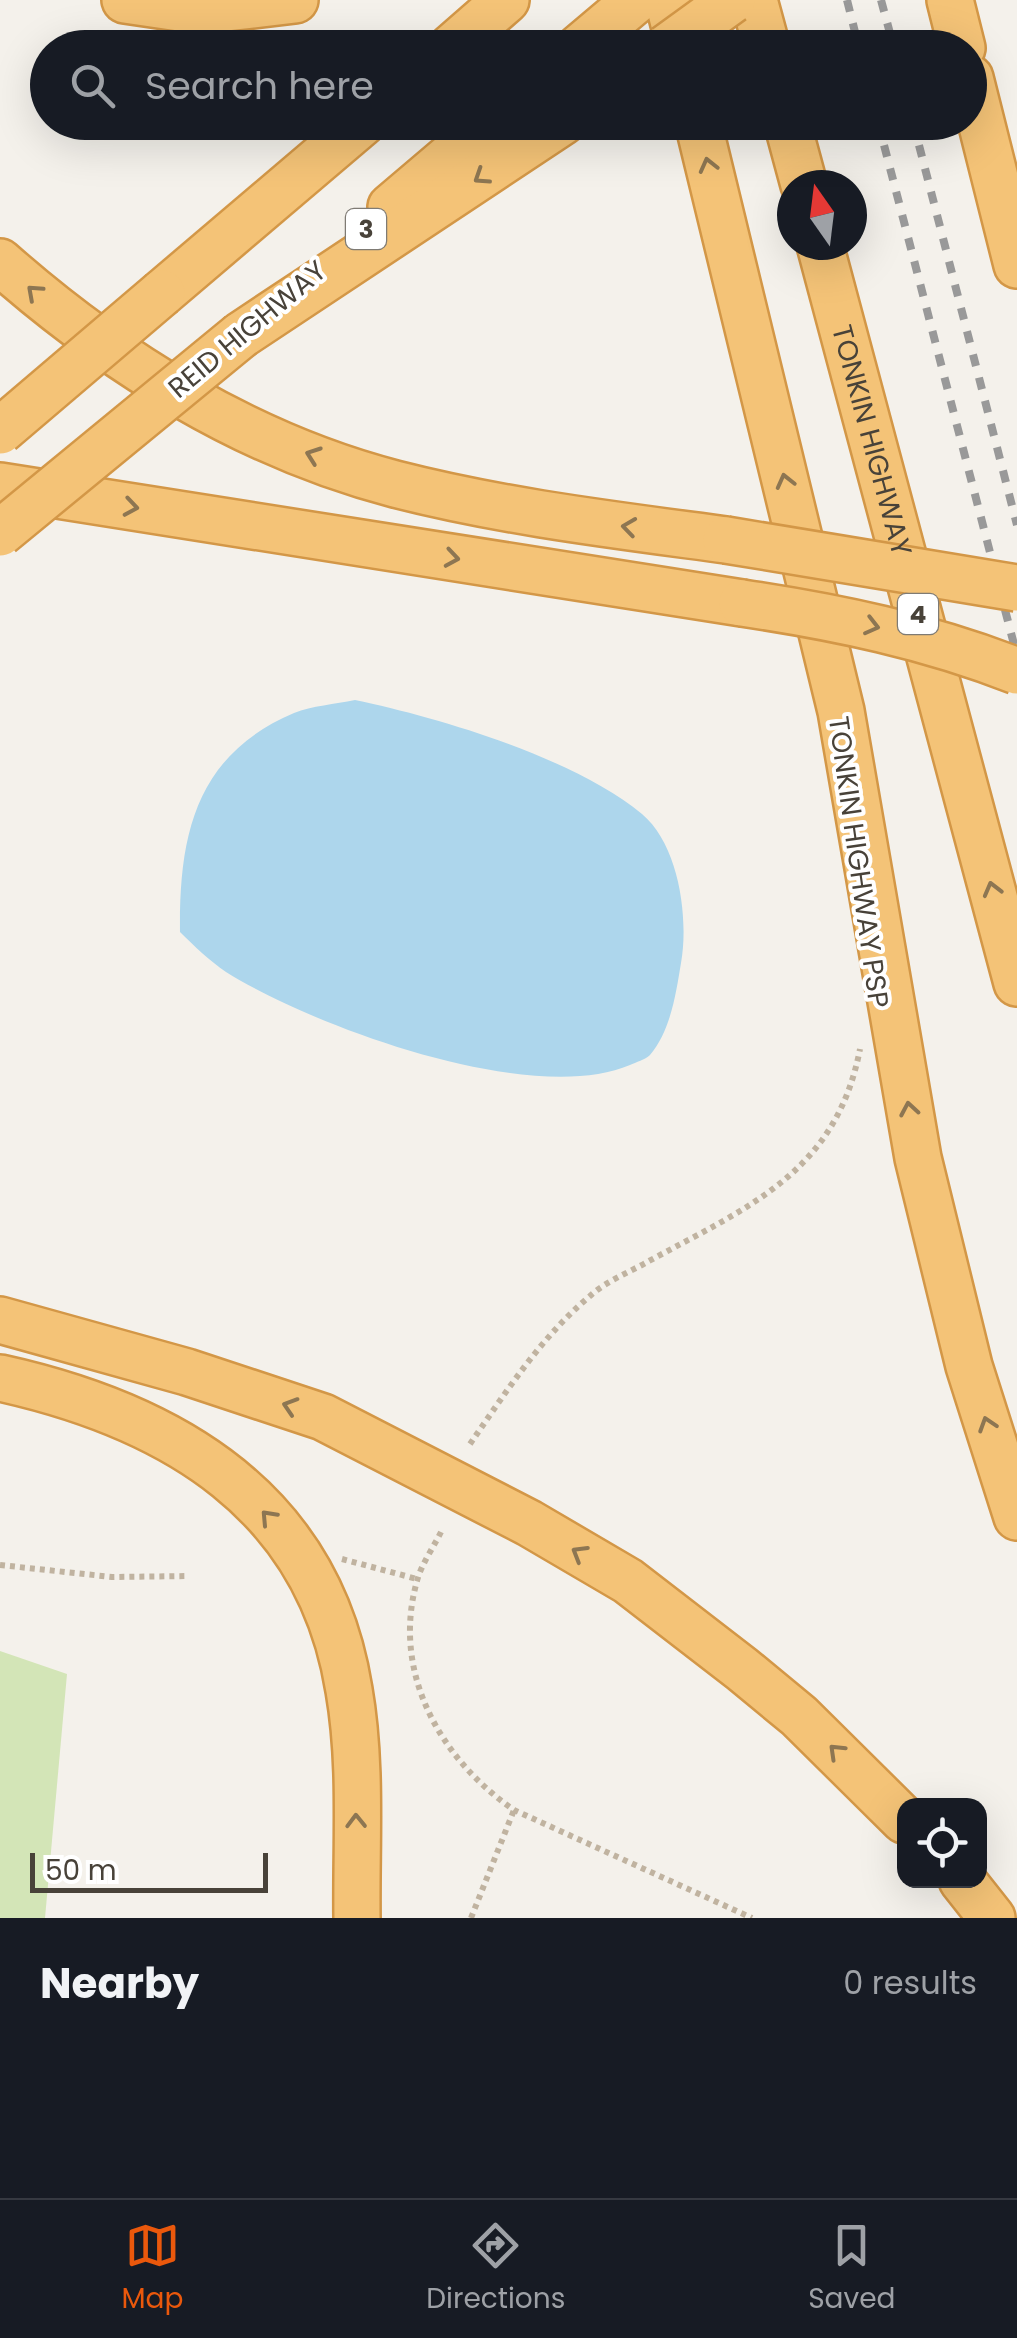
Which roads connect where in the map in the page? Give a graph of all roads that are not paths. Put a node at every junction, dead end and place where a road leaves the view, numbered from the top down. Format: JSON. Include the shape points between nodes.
{"nodes":[{"id":1,"x":125,"y":0,"type":"edge"},
{"id":2,"x":294,"y":0,"type":"edge"},
{"id":3,"x":506,"y":0,"type":"edge"},
{"id":4,"x":668,"y":0,"type":"edge"},
{"id":5,"x":732,"y":0,"type":"edge"},
{"id":6,"x":754,"y":0,"type":"edge"},
{"id":7,"x":950,"y":0,"type":"edge"},
{"id":8,"x":472,"y":30,"type":"edge"},
{"id":9,"x":676,"y":30,"type":"edge"},
{"id":10,"x":691,"y":30,"type":"edge"},
{"id":11,"x":762,"y":30,"type":"edge"},
{"id":12,"x":958,"y":30,"type":"edge"},
{"id":13,"x":341,"y":140,"type":"edge"},
{"id":14,"x":470,"y":140,"type":"edge"},
{"id":15,"x":535,"y":140,"type":"edge"},
{"id":16,"x":702,"y":140,"type":"edge"},
{"id":17,"x":792,"y":140,"type":"edge"},
{"id":18,"x":986,"y":140,"type":"edge"},
{"id":19,"x":800,"y":170,"type":"edge"},
{"id":20,"x":824,"y":260,"type":"edge"},
{"id":21,"x":0,"y":262,"type":"edge"},
{"id":22,"x":1017,"y":265,"type":"edge"},
{"id":23,"x":242,"y":335,"type":"junction"},
{"id":24,"x":0,"y":431,"type":"edge"},
{"id":25,"x":0,"y":486,"type":"edge"},
{"id":26,"x":0,"y":533,"type":"edge"},
{"id":27,"x":1017,"y":588,"type":"edge"},
{"id":28,"x":1017,"y":671,"type":"edge"},
{"id":29,"x":1017,"y":983,"type":"edge"},
{"id":30,"x":0,"y":1320,"type":"edge"},
{"id":31,"x":0,"y":1378,"type":"edge"},
{"id":32,"x":1017,"y":1517,"type":"edge"},
{"id":33,"x":897,"y":1813,"type":"edge"},
{"id":34,"x":968,"y":1888,"type":"edge"},
{"id":35,"x":357,"y":1918,"type":"edge"},
{"id":36,"x":992,"y":1918,"type":"edge"}],
"edges":[{"from":1,"to":2,"type":"highway","via":[[200,11]]},
{"from":3,"to":8,"type":"highway"},
{"from":4,"to":9,"type":"highway"},
{"from":5,"to":10,"type":"highway","bridge":true},
{"from":6,"to":11,"type":"highway"},
{"from":7,"to":12,"type":"highway"},
{"from":13,"to":24,"type":"highway","bridge":true},
{"from":14,"to":23,"type":"highway","name":"REID HIGHWAY","number":"3"},
{"from":15,"to":23,"type":"highway","one_way":true},
{"from":32,"to":16,"type":"highway","one_way":true,"via":[[968,1366],[918,1158],[841,710]]},
{"from":17,"to":19,"type":"highway"},
{"from":18,"to":22,"type":"highway"},
{"from":29,"to":20,"type":"highway","name":"TONKIN HIGHWAY","number":"4","one_way":true},
{"from":27,"to":21,"type":"highway","one_way":true,"bridge":true,"via":[[514,510],[392,484],[274,441],[162,385],[59,314]]},
{"from":23,"to":26,"type":"highway","name":"REID HIGHWAY","number":"3","bridge":true},
{"from":25,"to":28,"type":"highway","one_way":true,"bridge":true,"via":[[844,620]]},
{"from":33,"to":30,"type":"highway","one_way":true,"via":[[800,1716],[742,1669],[628,1582],[529,1523],[322,1417]]},
{"from":35,"to":31,"type":"highway","one_way":true,"via":[[350,1690],[314,1578],[236,1482],[177,1441],[130,1416]]},
{"from":34,"to":36,"type":"highway"}]}
